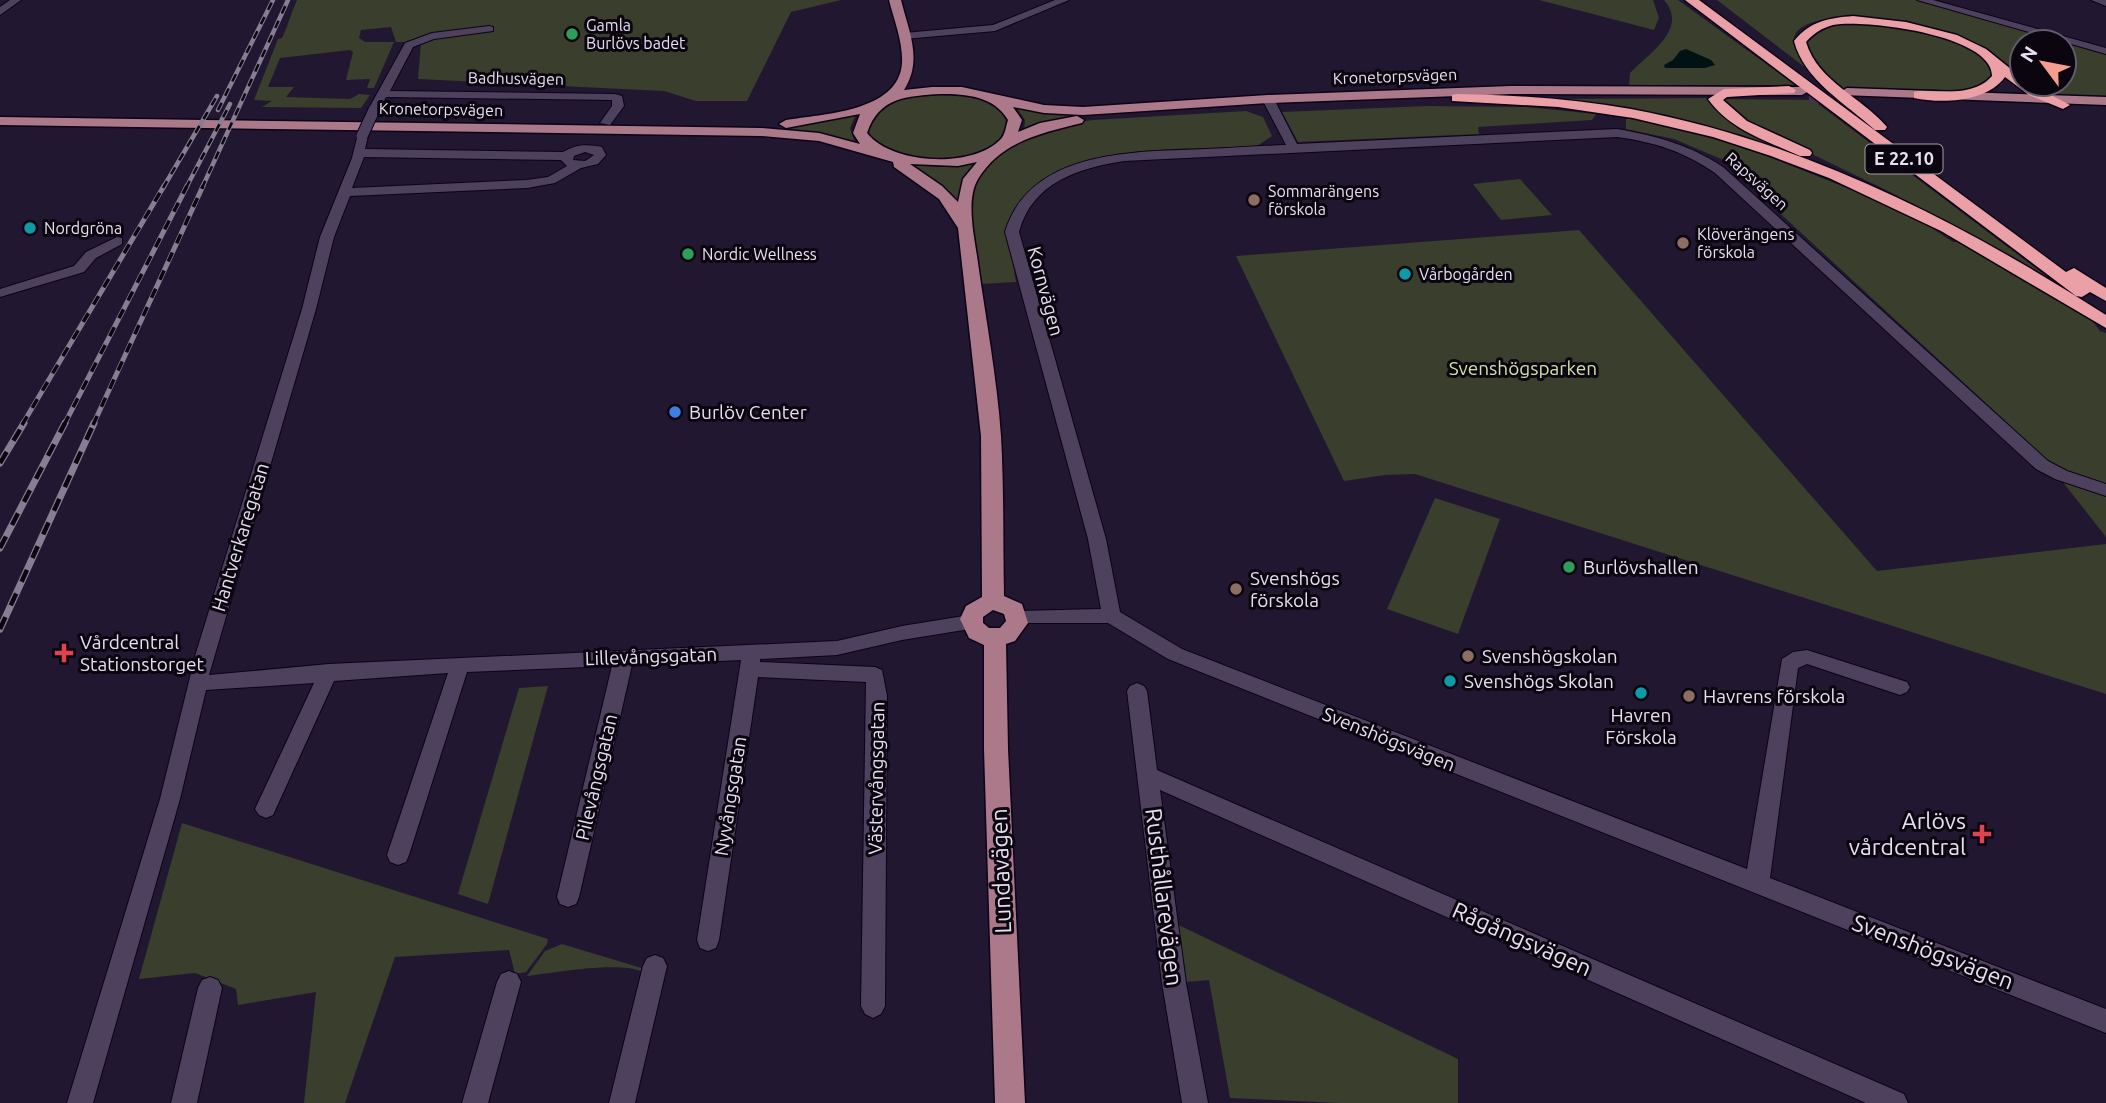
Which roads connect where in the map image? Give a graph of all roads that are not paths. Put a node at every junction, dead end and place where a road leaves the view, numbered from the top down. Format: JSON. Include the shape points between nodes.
{"nodes":[{"id":1,"x":16,"y":0,"type":"edge"},
{"id":2,"x":895,"y":0,"type":"edge"},
{"id":3,"x":1056,"y":0,"type":"edge"},
{"id":4,"x":1064,"y":0,"type":"edge"},
{"id":5,"x":1691,"y":0,"type":"edge"},
{"id":6,"x":1705,"y":0,"type":"edge"},
{"id":7,"x":1922,"y":0,"type":"edge"},
{"id":8,"x":2095,"y":0,"type":"edge"},
{"id":9,"x":2106,"y":3,"type":"edge"},
{"id":10,"x":0,"y":12,"type":"edge"},
{"id":11,"x":489,"y":29,"type":"dead end"},
{"id":12,"x":903,"y":34,"type":"junction"},
{"id":13,"x":2106,"y":51,"type":"edge"},
{"id":14,"x":1993,"y":62,"type":"junction"},
{"id":15,"x":975,"y":93,"type":"junction"},
{"id":16,"x":1800,"y":93,"type":"junction"},
{"id":17,"x":384,"y":94,"type":"junction"},
{"id":18,"x":1919,"y":94,"type":"junction"},
{"id":19,"x":1718,"y":96,"type":"junction"},
{"id":20,"x":990,"y":98,"type":"junction"},
{"id":21,"x":1457,"y":98,"type":"junction"},
{"id":22,"x":2044,"y":100,"type":"junction"},
{"id":23,"x":882,"y":103,"type":"junction"},
{"id":24,"x":1266,"y":103,"type":"junction"},
{"id":25,"x":2106,"y":104,"type":"edge"},
{"id":26,"x":2063,"y":105,"type":"junction"},
{"id":27,"x":0,"y":115,"type":"edge"},
{"id":28,"x":0,"y":121,"type":"edge"},
{"id":29,"x":605,"y":126,"type":"junction"},
{"id":30,"x":1900,"y":145,"type":"junction"},
{"id":31,"x":1001,"y":146,"type":"junction"},
{"id":32,"x":1289,"y":147,"type":"junction"},
{"id":33,"x":585,"y":148,"type":"junction"},
{"id":34,"x":360,"y":153,"type":"junction"},
{"id":35,"x":881,"y":154,"type":"junction"},
{"id":36,"x":566,"y":156,"type":"junction"},
{"id":37,"x":578,"y":165,"type":"junction"},
{"id":38,"x":346,"y":192,"type":"junction"},
{"id":39,"x":966,"y":233,"type":"junction"},
{"id":40,"x":1959,"y":234,"type":"junction"},
{"id":41,"x":117,"y":242,"type":"dead end"},
{"id":42,"x":0,"y":293,"type":"edge"},
{"id":43,"x":2106,"y":296,"type":"edge"},
{"id":44,"x":2106,"y":310,"type":"edge"},
{"id":45,"x":2106,"y":323,"type":"edge"},
{"id":46,"x":2106,"y":490,"type":"edge"},
{"id":47,"x":993,"y":602,"type":"junction"},
{"id":48,"x":1111,"y":616,"type":"junction"},
{"id":49,"x":1018,"y":618,"type":"junction"},
{"id":50,"x":970,"y":622,"type":"junction"},
{"id":51,"x":995,"y":638,"type":"junction"},
{"id":52,"x":624,"y":657,"type":"junction"},
{"id":53,"x":751,"y":661,"type":"junction"},
{"id":54,"x":460,"y":665,"type":"junction"},
{"id":55,"x":330,"y":672,"type":"junction"},
{"id":56,"x":198,"y":683,"type":"junction"},
{"id":57,"x":1900,"y":687,"type":"dead end"},
{"id":58,"x":1137,"y":691,"type":"dead end"},
{"id":59,"x":1148,"y":775,"type":"junction"},
{"id":60,"x":266,"y":809,"type":"dead end"},
{"id":61,"x":398,"y":855,"type":"dead end"},
{"id":62,"x":1759,"y":884,"type":"junction"},
{"id":63,"x":568,"y":897,"type":"dead end"},
{"id":64,"x":709,"y":940,"type":"dead end"},
{"id":65,"x":655,"y":966,"type":"dead end"},
{"id":66,"x":509,"y":982,"type":"dead end"},
{"id":67,"x":210,"y":988,"type":"dead end"},
{"id":68,"x":873,"y":1006,"type":"dead end"},
{"id":69,"x":2106,"y":1021,"type":"edge"},
{"id":70,"x":80,"y":1103,"type":"edge"},
{"id":71,"x":184,"y":1103,"type":"edge"},
{"id":72,"x":475,"y":1103,"type":"edge"},
{"id":73,"x":622,"y":1103,"type":"edge"},
{"id":74,"x":1010,"y":1103,"type":"edge"},
{"id":75,"x":1195,"y":1103,"type":"edge"},
{"id":76,"x":1895,"y":1103,"type":"edge"}],
"edges":[{"from":1,"to":10,"type":"street"},
{"from":2,"to":12,"type":"main road"},
{"from":3,"to":12,"type":"street","via":[[1005,24]]},
{"from":4,"to":12,"type":"street","via":[[995,28]]},
{"from":5,"to":44,"type":"highway","number":"E 22.10"},
{"from":6,"to":30,"type":"highway","number":"E 22.10"},
{"from":7,"to":13,"type":"street"},
{"from":8,"to":9,"type":"street"},
{"from":11,"to":17,"type":"street","via":[[432,36],[409,45]]},
{"from":12,"to":15,"type":"main road","via":[[927,72]]},
{"from":12,"to":23,"type":"main road","via":[[909,72]]},
{"from":14,"to":18,"type":"highway","via":[[1999,77],[1988,88]]},
{"from":14,"to":22,"type":"highway"},
{"from":14,"to":30,"type":"highway","via":[[1956,39],[1893,23],[1839,20],[1803,34],[1800,50],[1812,66]]},
{"from":15,"to":20,"type":"main road"},
{"from":15,"to":23,"type":"main road","via":[[933,90]]},
{"from":16,"to":19,"type":"main road","name":"Kronetorpsvägen"},
{"from":16,"to":19,"type":"highway"},
{"from":16,"to":24,"type":"main road","name":"Kronetorpsvägen","via":[[1511,90]]},
{"from":17,"to":29,"type":"street","name":"Badhusvägen","via":[[612,96],[618,99],[618,106]]},
{"from":17,"to":34,"type":"street","name":"Hantverkaregatan","bridge":true,"via":[[362,136]]},
{"from":18,"to":22,"type":"main road"},
{"from":18,"to":26,"type":"main road","via":[[1851,95]]},
{"from":19,"to":21,"type":"main road","name":"Kronetorpsvägen"},
{"from":19,"to":40,"type":"highway","via":[[1717,104],[1734,117]]},
{"from":20,"to":24,"type":"main road","name":"Kronetorpsvägen","via":[[1073,111]]},
{"from":20,"to":31,"type":"main road","via":[[1007,108],[1015,120],[1013,134]]},
{"from":21,"to":24,"type":"main road","name":"Kronetorpsvägen"},
{"from":21,"to":40,"type":"highway","via":[[1563,103],[1684,125],[1827,174]]},
{"from":22,"to":25,"type":"main road"},
{"from":22,"to":26,"type":"highway"},
{"from":23,"to":29,"type":"main road","name":"Kronetorpsvägen","via":[[839,116],[784,124]]},
{"from":23,"to":35,"type":"main road","via":[[866,115],[860,127],[866,143]]},
{"from":24,"to":31,"type":"main road","name":"Kronetorpsvägen","via":[[1074,120],[1045,126]]},
{"from":24,"to":32,"type":"street"},
{"from":25,"to":26,"type":"main road"},
{"from":27,"to":29,"type":"main road","name":"Kronetorpsvägen"},
{"from":28,"to":29,"type":"main road","name":"Kronetorpsvägen"},
{"from":29,"to":33,"type":"street"},
{"from":29,"to":35,"type":"main road","name":"Kronetorpsvägen","via":[[795,134]]},
{"from":30,"to":43,"type":"highway","number":"E 22.10"},
{"from":31,"to":35,"type":"main road","via":[[971,159],[941,163],[910,162]]},
{"from":31,"to":39,"type":"main road","via":[[968,184]]},
{"from":32,"to":46,"type":"street","name":"Rapsvägen","via":[[1617,133],[1690,149],[1719,170],[2042,465]]},
{"from":32,"to":48,"type":"street","name":"Kornvägen","via":[[1109,159],[1043,185],[1015,218],[1013,243],[1095,530]]},
{"from":33,"to":36,"type":"street"},
{"from":33,"to":37,"type":"street","via":[[598,150],[599,157]]},
{"from":34,"to":36,"type":"street"},
{"from":34,"to":38,"type":"street","name":"Hantverkaregatan"},
{"from":35,"to":39,"type":"main road","via":[[945,195]]},
{"from":36,"to":37,"type":"street","via":[[567,162]]},
{"from":37,"to":38,"type":"street","via":[[551,180],[527,184]]},
{"from":38,"to":56,"type":"street","name":"Hantverkaregatan","via":[[327,237]]},
{"from":39,"to":47,"type":"main road","via":[[991,436]]},
{"from":40,"to":45,"type":"highway"},
{"from":41,"to":42,"type":"street","via":[[91,255],[79,269]]},
{"from":47,"to":49,"type":"main road","via":[[1010,607]]},
{"from":47,"to":50,"type":"main road","via":[[979,606]]},
{"from":48,"to":49,"type":"street"},
{"from":48,"to":62,"type":"street","name":"Svenshögsvägen","via":[[1175,654]]},
{"from":49,"to":51,"type":"main road","via":[[1012,632]]},
{"from":50,"to":51,"type":"main road","via":[[975,632]]},
{"from":50,"to":53,"type":"street","name":"Lillevångsgatan"},
{"from":51,"to":74,"type":"main road","name":"Lundavägen"},
{"from":52,"to":53,"type":"street","name":"Lillevångsgatan"},
{"from":52,"to":54,"type":"street","name":"Lillevångsgatan"},
{"from":52,"to":63,"type":"street","name":"Pilevångsgatan"},
{"from":53,"to":64,"type":"street","name":"Nyvångsgatan"},
{"from":53,"to":68,"type":"street","name":"Västervångsgatan","via":[[875,675]]},
{"from":54,"to":55,"type":"street","name":"Lillevångsgatan"},
{"from":54,"to":61,"type":"street"},
{"from":55,"to":56,"type":"street","name":"Lillevångsgatan"},
{"from":55,"to":60,"type":"street"},
{"from":56,"to":70,"type":"street","name":"Hantverkaregatan","via":[[170,799]]},
{"from":57,"to":62,"type":"street","via":[[1808,657],[1789,664]]},
{"from":58,"to":59,"type":"street","name":"Rusthållarevägen"},
{"from":59,"to":75,"type":"street","name":"Rusthållarevägen","via":[[1174,983]]},
{"from":59,"to":76,"type":"street","name":"Rågångsvägen"},
{"from":62,"to":69,"type":"street","name":"Svenshögsvägen"},
{"from":65,"to":73,"type":"street"},
{"from":66,"to":72,"type":"street"},
{"from":67,"to":71,"type":"street"}]}
